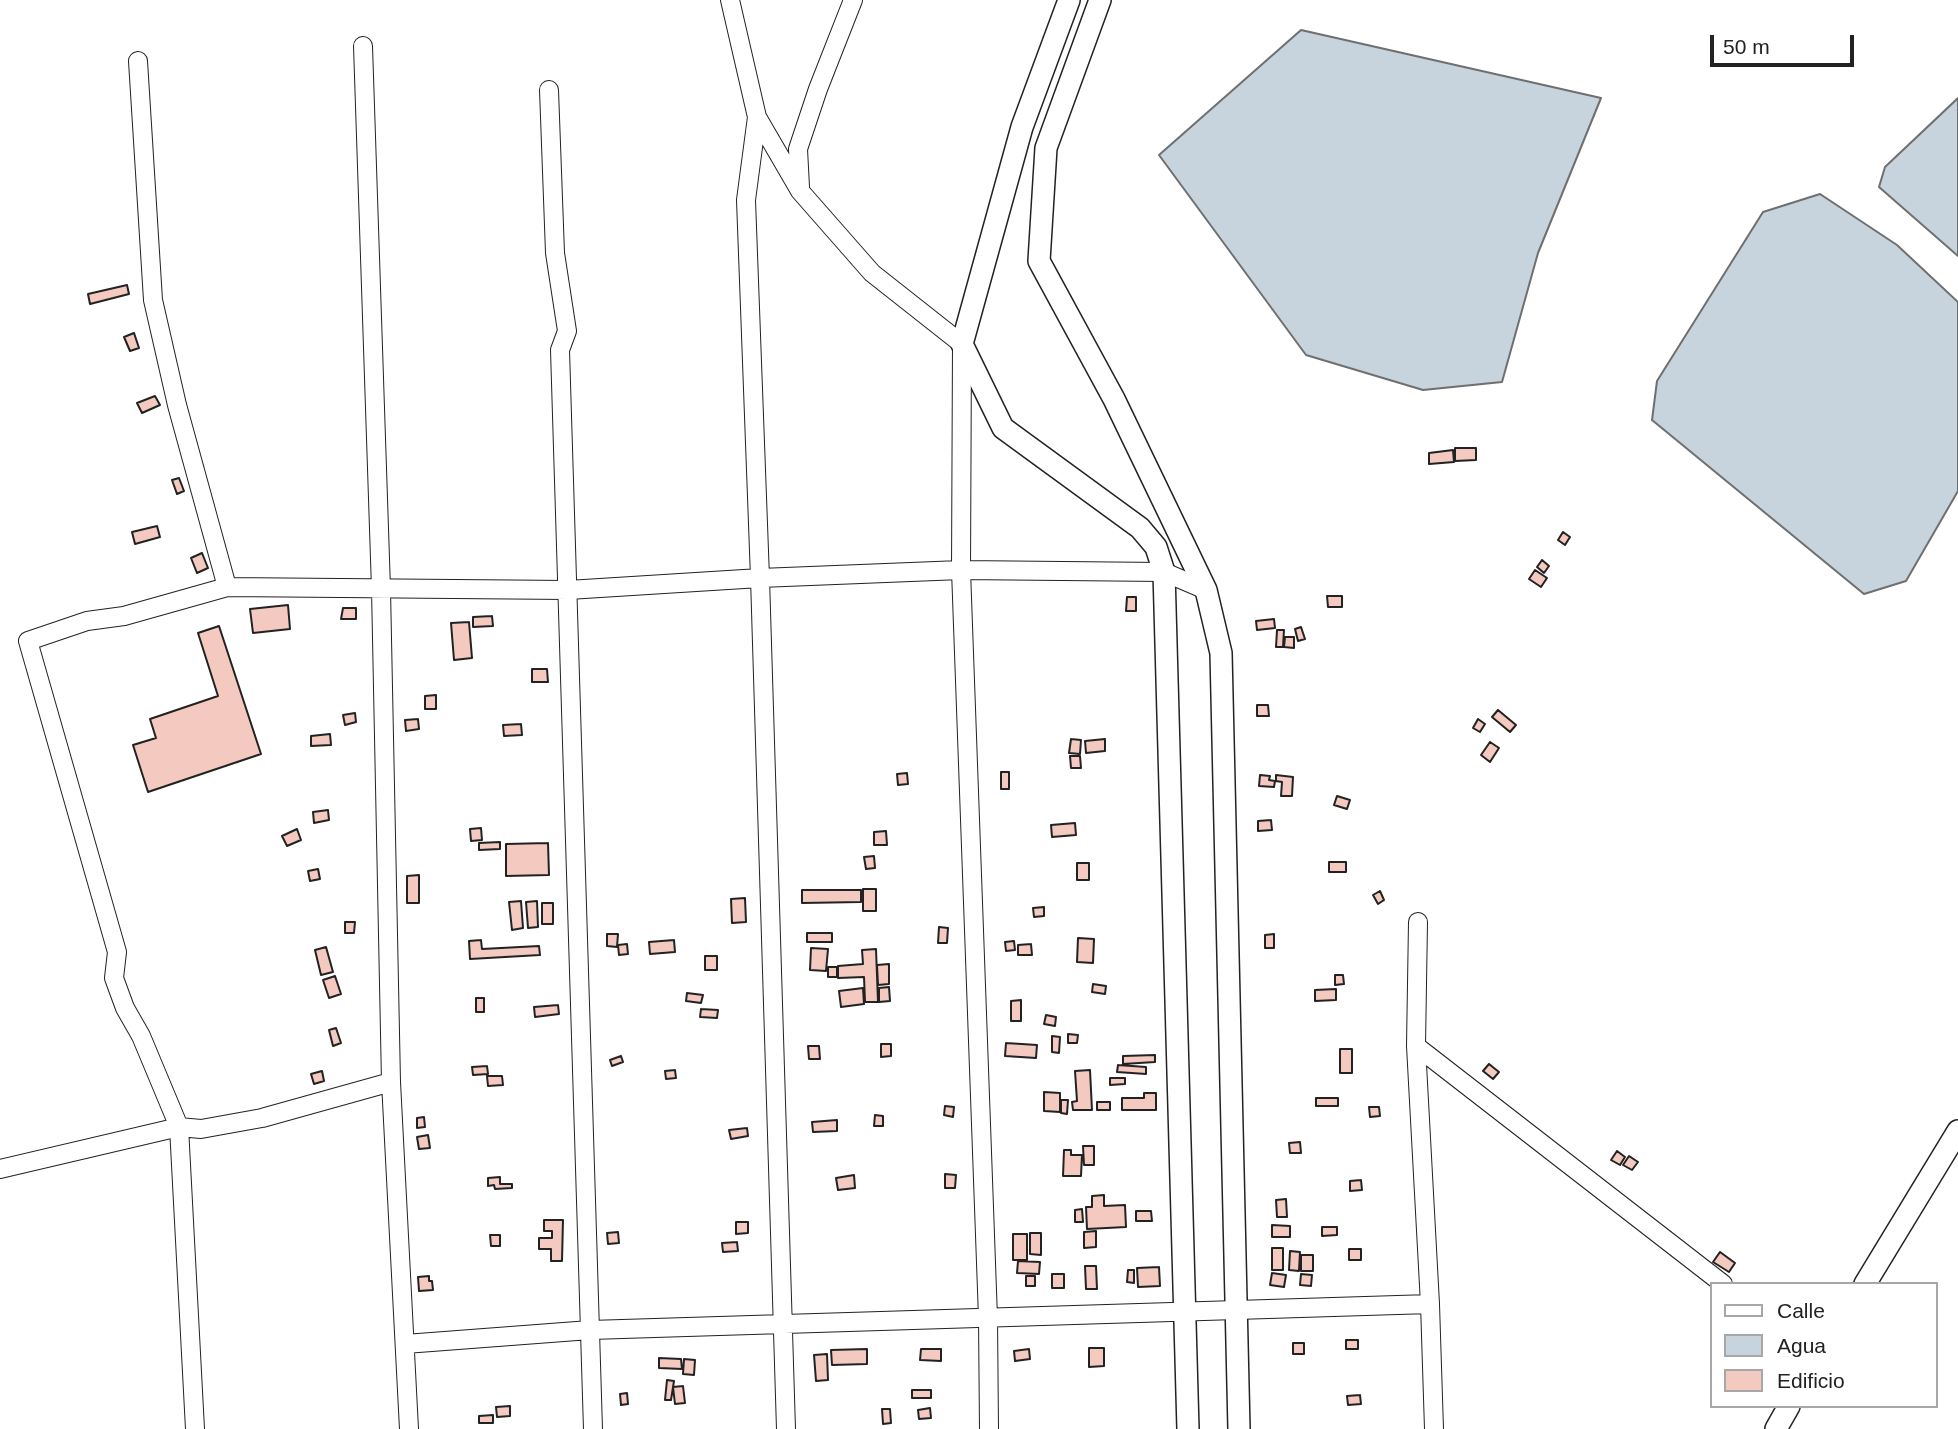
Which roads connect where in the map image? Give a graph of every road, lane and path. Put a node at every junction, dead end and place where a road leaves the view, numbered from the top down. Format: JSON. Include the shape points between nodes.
{"nodes":[{"id":1,"x":730,"y":0,"type":"edge"},
{"id":2,"x":853,"y":0,"type":"edge"},
{"id":3,"x":1069,"y":0,"type":"edge"},
{"id":4,"x":1100,"y":0,"type":"edge"},
{"id":5,"x":363,"y":46,"type":"dead end"},
{"id":6,"x":138,"y":61,"type":"dead end"},
{"id":7,"x":549,"y":90,"type":"dead end"},
{"id":8,"x":757,"y":117,"type":"junction"},
{"id":9,"x":800,"y":191,"type":"junction"},
{"id":10,"x":962,"y":344,"type":"junction"},
{"id":11,"x":961,"y":570,"type":"junction"},
{"id":12,"x":1164,"y":572,"type":"junction"},
{"id":13,"x":760,"y":578,"type":"junction"},
{"id":14,"x":227,"y":587,"type":"junction"},
{"id":15,"x":381,"y":589,"type":"junction"},
{"id":16,"x":568,"y":590,"type":"junction"},
{"id":17,"x":1206,"y":590,"type":"junction"},
{"id":18,"x":1418,"y":922,"type":"dead end"},
{"id":19,"x":1416,"y":1046,"type":"junction"},
{"id":20,"x":391,"y":1082,"type":"junction"},
{"id":21,"x":179,"y":1127,"type":"junction"},
{"id":22,"x":1958,"y":1131,"type":"edge"},
{"id":23,"x":0,"y":1169,"type":"edge"},
{"id":24,"x":1720,"y":1282,"type":"edge"},
{"id":25,"x":1866,"y":1282,"type":"edge"},
{"id":26,"x":1430,"y":1304,"type":"junction"},
{"id":27,"x":1235,"y":1311,"type":"junction"},
{"id":28,"x":1186,"y":1312,"type":"junction"},
{"id":29,"x":988,"y":1318,"type":"junction"},
{"id":30,"x":783,"y":1324,"type":"junction"},
{"id":31,"x":590,"y":1330,"type":"junction"},
{"id":32,"x":405,"y":1344,"type":"junction"},
{"id":33,"x":1788,"y":1408,"type":"edge"},
{"id":34,"x":195,"y":1429,"type":"edge"},
{"id":35,"x":409,"y":1429,"type":"edge"},
{"id":36,"x":593,"y":1429,"type":"edge"},
{"id":37,"x":786,"y":1429,"type":"edge"},
{"id":38,"x":989,"y":1429,"type":"edge"},
{"id":39,"x":1188,"y":1429,"type":"edge"},
{"id":40,"x":1240,"y":1429,"type":"edge"},
{"id":41,"x":1434,"y":1429,"type":"edge"},
{"id":42,"x":1776,"y":1429,"type":"edge"}],
"edges":[{"from":1,"to":8,"type":"street"},
{"from":2,"to":9,"type":"street","via":[[798,149]]},
{"from":3,"to":10,"type":"street","via":[[1022,127]]},
{"from":4,"to":17,"type":"street","via":[[1046,148],[1040,261],[1114,399]]},
{"from":5,"to":15,"type":"street"},
{"from":6,"to":14,"type":"street","via":[[153,300]]},
{"from":7,"to":16,"type":"street","via":[[555,253],[567,331],[560,350]]},
{"from":8,"to":9,"type":"street"},
{"from":8,"to":13,"type":"street","via":[[746,200]]},
{"from":9,"to":10,"type":"street","via":[[872,272]]},
{"from":10,"to":11,"type":"street"},
{"from":10,"to":12,"type":"street","via":[[1003,428],[1140,527],[1156,547]]},
{"from":11,"to":12,"type":"street"},
{"from":11,"to":13,"type":"street"},
{"from":11,"to":29,"type":"street"},
{"from":12,"to":17,"type":"street"},
{"from":12,"to":28,"type":"street"},
{"from":13,"to":16,"type":"street"},
{"from":13,"to":30,"type":"street"},
{"from":14,"to":15,"type":"street"},
{"from":14,"to":21,"type":"street","via":[[124,616],[87,621],[28,641],[117,952],[114,978]]},
{"from":15,"to":16,"type":"street"},
{"from":15,"to":20,"type":"street"},
{"from":16,"to":31,"type":"street"},
{"from":17,"to":27,"type":"street","via":[[1221,653]]},
{"from":18,"to":19,"type":"street"},
{"from":19,"to":24,"type":"street"},
{"from":19,"to":26,"type":"street"},
{"from":20,"to":21,"type":"street","via":[[262,1118],[201,1129]]},
{"from":20,"to":32,"type":"street"},
{"from":21,"to":23,"type":"street"},
{"from":21,"to":34,"type":"street"},
{"from":22,"to":25,"type":"street"},
{"from":26,"to":27,"type":"street"},
{"from":26,"to":41,"type":"street"},
{"from":27,"to":28,"type":"street"},
{"from":27,"to":40,"type":"street"},
{"from":28,"to":29,"type":"street"},
{"from":28,"to":39,"type":"street"},
{"from":29,"to":30,"type":"street"},
{"from":29,"to":38,"type":"street"},
{"from":30,"to":31,"type":"street"},
{"from":30,"to":37,"type":"street"},
{"from":31,"to":32,"type":"street"},
{"from":31,"to":36,"type":"street"},
{"from":32,"to":35,"type":"street"},
{"from":33,"to":42,"type":"street"}]}
